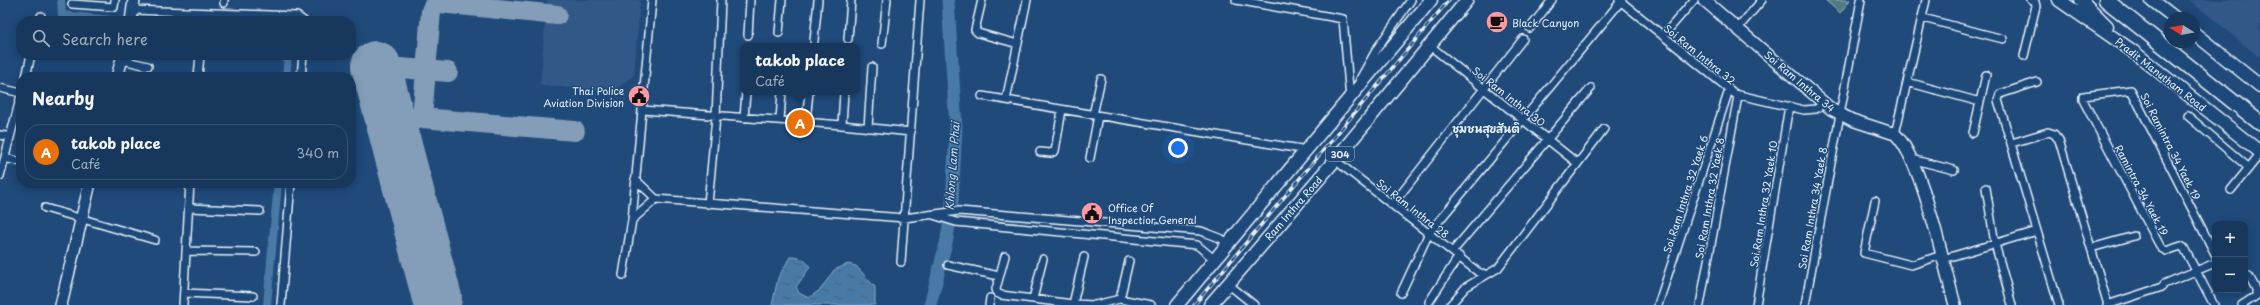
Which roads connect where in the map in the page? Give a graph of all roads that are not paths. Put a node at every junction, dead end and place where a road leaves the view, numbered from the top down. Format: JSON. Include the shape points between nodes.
{"nodes":[{"id":1,"x":115,"y":0,"type":"edge"},
{"id":2,"x":652,"y":0,"type":"edge"},
{"id":3,"x":721,"y":0,"type":"edge"},
{"id":4,"x":750,"y":0,"type":"edge"},
{"id":5,"x":782,"y":0,"type":"edge"},
{"id":6,"x":818,"y":0,"type":"edge"},
{"id":7,"x":851,"y":0,"type":"edge"},
{"id":8,"x":887,"y":0,"type":"edge"},
{"id":9,"x":920,"y":0,"type":"edge"},
{"id":10,"x":982,"y":0,"type":"edge"},
{"id":11,"x":1027,"y":0,"type":"edge"},
{"id":12,"x":1236,"y":0,"type":"edge"},
{"id":13,"x":1411,"y":0,"type":"edge"},
{"id":14,"x":1431,"y":0,"type":"edge"},
{"id":15,"x":1467,"y":0,"type":"edge"},
{"id":16,"x":1552,"y":0,"type":"edge"},
{"id":17,"x":1620,"y":0,"type":"edge"},
{"id":18,"x":1694,"y":0,"type":"edge"},
{"id":19,"x":1704,"y":0,"type":"edge"},
{"id":20,"x":1762,"y":0,"type":"edge"},
{"id":21,"x":1861,"y":0,"type":"edge"},
{"id":22,"x":1926,"y":0,"type":"edge"},
{"id":23,"x":2031,"y":0,"type":"edge"},
{"id":24,"x":2059,"y":0,"type":"edge"},
{"id":25,"x":2081,"y":0,"type":"edge"},
{"id":26,"x":2106,"y":0,"type":"edge"},
{"id":27,"x":2122,"y":0,"type":"edge"},
{"id":28,"x":2152,"y":0,"type":"edge"},
{"id":29,"x":2159,"y":0,"type":"edge"},
{"id":30,"x":72,"y":4,"type":"dead end"},
{"id":31,"x":133,"y":10,"type":"edge"},
{"id":32,"x":2167,"y":12,"type":"edge"},
{"id":33,"x":2170,"y":12,"type":"edge"},
{"id":34,"x":297,"y":16,"type":"edge"},
{"id":35,"x":1923,"y":18,"type":"junction"},
{"id":36,"x":1530,"y":28,"type":"dead end"},
{"id":37,"x":1738,"y":28,"type":"junction"},
{"id":38,"x":779,"y":34,"type":"dead end"},
{"id":39,"x":2164,"y":34,"type":"edge"},
{"id":40,"x":748,"y":35,"type":"dead end"},
{"id":41,"x":1663,"y":36,"type":"junction"},
{"id":42,"x":2200,"y":38,"type":"edge"},
{"id":43,"x":848,"y":39,"type":"dead end"},
{"id":44,"x":2003,"y":39,"type":"dead end"},
{"id":45,"x":1523,"y":40,"type":"dead end"},
{"id":46,"x":814,"y":42,"type":"dead end"},
{"id":47,"x":882,"y":44,"type":"dead end"},
{"id":48,"x":1018,"y":44,"type":"junction"},
{"id":49,"x":1429,"y":45,"type":"junction"},
{"id":50,"x":2181,"y":48,"type":"edge"},
{"id":51,"x":2134,"y":52,"type":"junction"},
{"id":52,"x":2024,"y":56,"type":"dead end"},
{"id":53,"x":30,"y":60,"type":"edge"},
{"id":54,"x":121,"y":60,"type":"edge"},
{"id":55,"x":128,"y":60,"type":"edge"},
{"id":56,"x":200,"y":60,"type":"edge"},
{"id":57,"x":303,"y":60,"type":"edge"},
{"id":58,"x":148,"y":66,"type":"dead end"},
{"id":59,"x":872,"y":67,"type":"dead end"},
{"id":60,"x":27,"y":72,"type":"edge"},
{"id":61,"x":118,"y":72,"type":"edge"},
{"id":62,"x":198,"y":72,"type":"edge"},
{"id":63,"x":301,"y":72,"type":"edge"},
{"id":64,"x":1986,"y":75,"type":"dead end"},
{"id":65,"x":1101,"y":79,"type":"dead end"},
{"id":66,"x":1907,"y":82,"type":"junction"},
{"id":67,"x":2037,"y":82,"type":"dead end"},
{"id":68,"x":2260,"y":86,"type":"edge"},
{"id":69,"x":0,"y":88,"type":"edge"},
{"id":70,"x":1591,"y":88,"type":"dead end"},
{"id":71,"x":1484,"y":89,"type":"junction"},
{"id":72,"x":1729,"y":90,"type":"junction"},
{"id":73,"x":16,"y":93,"type":"edge"},
{"id":74,"x":746,"y":95,"type":"edge"},
{"id":75,"x":782,"y":95,"type":"edge"},
{"id":76,"x":809,"y":95,"type":"edge"},
{"id":77,"x":844,"y":95,"type":"edge"},
{"id":78,"x":982,"y":96,"type":"dead end"},
{"id":79,"x":1738,"y":96,"type":"junction"},
{"id":80,"x":2083,"y":96,"type":"joint"},
{"id":81,"x":1350,"y":98,"type":"junction"},
{"id":82,"x":1006,"y":100,"type":"junction"},
{"id":83,"x":1980,"y":102,"type":"junction"},
{"id":84,"x":1823,"y":104,"type":"junction"},
{"id":85,"x":1789,"y":106,"type":"junction"},
{"id":86,"x":643,"y":110,"type":"junction"},
{"id":87,"x":1062,"y":110,"type":"junction"},
{"id":88,"x":2260,"y":111,"type":"edge"},
{"id":89,"x":1839,"y":114,"type":"junction"},
{"id":90,"x":1095,"y":115,"type":"junction"},
{"id":91,"x":2188,"y":116,"type":"dead end"},
{"id":92,"x":716,"y":117,"type":"junction"},
{"id":93,"x":744,"y":118,"type":"junction"},
{"id":94,"x":1522,"y":119,"type":"junction"},
{"id":95,"x":780,"y":120,"type":"junction"},
{"id":96,"x":16,"y":121,"type":"edge"},
{"id":97,"x":806,"y":122,"type":"junction"},
{"id":98,"x":2260,"y":122,"type":"edge"},
{"id":99,"x":842,"y":125,"type":"junction"},
{"id":100,"x":868,"y":128,"type":"junction"},
{"id":101,"x":1604,"y":129,"type":"dead end"},
{"id":102,"x":911,"y":132,"type":"junction"},
{"id":103,"x":1973,"y":133,"type":"dead end"},
{"id":104,"x":1896,"y":134,"type":"junction"},
{"id":105,"x":0,"y":135,"type":"edge"},
{"id":106,"x":10,"y":137,"type":"junction"},
{"id":107,"x":1546,"y":138,"type":"junction"},
{"id":108,"x":2012,"y":143,"type":"junction"},
{"id":109,"x":1307,"y":150,"type":"junction"},
{"id":110,"x":1040,"y":152,"type":"dead end"},
{"id":111,"x":2260,"y":153,"type":"edge"},
{"id":112,"x":4,"y":158,"type":"junction"},
{"id":113,"x":1090,"y":158,"type":"dead end"},
{"id":114,"x":1911,"y":159,"type":"junction"},
{"id":115,"x":1335,"y":160,"type":"junction"},
{"id":116,"x":16,"y":161,"type":"edge"},
{"id":117,"x":1576,"y":163,"type":"junction"},
{"id":118,"x":2249,"y":168,"type":"junction"},
{"id":119,"x":1954,"y":170,"type":"dead end"},
{"id":120,"x":0,"y":176,"type":"edge"},
{"id":121,"x":635,"y":179,"type":"junction"},
{"id":122,"x":89,"y":188,"type":"edge"},
{"id":123,"x":190,"y":188,"type":"edge"},
{"id":124,"x":291,"y":188,"type":"edge"},
{"id":125,"x":1986,"y":188,"type":"dead end"},
{"id":126,"x":2231,"y":190,"type":"dead end"},
{"id":127,"x":656,"y":199,"type":"junction"},
{"id":128,"x":1875,"y":200,"type":"dead end"},
{"id":129,"x":708,"y":204,"type":"junction"},
{"id":130,"x":1393,"y":204,"type":"junction"},
{"id":131,"x":45,"y":208,"type":"dead end"},
{"id":132,"x":189,"y":208,"type":"junction"},
{"id":133,"x":260,"y":211,"type":"dead end"},
{"id":134,"x":948,"y":216,"type":"junction"},
{"id":135,"x":83,"y":218,"type":"junction"},
{"id":136,"x":904,"y":218,"type":"junction"},
{"id":137,"x":632,"y":220,"type":"junction"},
{"id":138,"x":2037,"y":231,"type":"junction"},
{"id":139,"x":1429,"y":233,"type":"junction"},
{"id":140,"x":2134,"y":236,"type":"dead end"},
{"id":141,"x":155,"y":240,"type":"dead end"},
{"id":142,"x":1228,"y":244,"type":"junction"},
{"id":143,"x":1995,"y":244,"type":"junction"},
{"id":144,"x":2091,"y":248,"type":"junction"},
{"id":145,"x":2212,"y":248,"type":"edge"},
{"id":146,"x":186,"y":251,"type":"junction"},
{"id":147,"x":256,"y":252,"type":"dead end"},
{"id":148,"x":1456,"y":254,"type":"junction"},
{"id":149,"x":1005,"y":256,"type":"dead end"},
{"id":150,"x":1084,"y":257,"type":"dead end"},
{"id":151,"x":1942,"y":257,"type":"junction"},
{"id":152,"x":1043,"y":260,"type":"dead end"},
{"id":153,"x":1215,"y":260,"type":"junction"},
{"id":154,"x":1128,"y":261,"type":"dead end"},
{"id":155,"x":901,"y":262,"type":"dead end"},
{"id":156,"x":2212,"y":264,"type":"edge"},
{"id":157,"x":948,"y":265,"type":"dead end"},
{"id":158,"x":2197,"y":271,"type":"junction"},
{"id":159,"x":1482,"y":273,"type":"junction"},
{"id":160,"x":623,"y":275,"type":"dead end"},
{"id":161,"x":999,"y":276,"type":"junction"},
{"id":162,"x":2249,"y":276,"type":"dead end"},
{"id":163,"x":1228,"y":284,"type":"junction"},
{"id":164,"x":1401,"y":292,"type":"dead end"},
{"id":165,"x":184,"y":293,"type":"junction"},
{"id":166,"x":252,"y":296,"type":"dead end"},
{"id":167,"x":2136,"y":297,"type":"junction"},
{"id":168,"x":1120,"y":299,"type":"junction"},
{"id":169,"x":1033,"y":300,"type":"junction"},
{"id":170,"x":1429,"y":302,"type":"dead end"},
{"id":171,"x":1073,"y":304,"type":"edge"},
{"id":172,"x":61,"y":305,"type":"edge"},
{"id":173,"x":183,"y":305,"type":"edge"},
{"id":174,"x":281,"y":305,"type":"edge"},
{"id":175,"x":1095,"y":305,"type":"edge"},
{"id":176,"x":1152,"y":305,"type":"edge"},
{"id":177,"x":1177,"y":305,"type":"edge"},
{"id":178,"x":1210,"y":305,"type":"edge"},
{"id":179,"x":1254,"y":305,"type":"edge"},
{"id":180,"x":1450,"y":305,"type":"edge"},
{"id":181,"x":1658,"y":305,"type":"edge"},
{"id":182,"x":1700,"y":305,"type":"edge"},
{"id":183,"x":1756,"y":305,"type":"edge"},
{"id":184,"x":1805,"y":305,"type":"edge"},
{"id":185,"x":1955,"y":305,"type":"edge"},
{"id":186,"x":2012,"y":305,"type":"edge"},
{"id":187,"x":2059,"y":305,"type":"edge"},
{"id":188,"x":2108,"y":305,"type":"edge"},
{"id":189,"x":2138,"y":305,"type":"edge"},
{"id":190,"x":2214,"y":305,"type":"edge"},
{"id":191,"x":2242,"y":305,"type":"edge"}],
"edges":[{"from":1,"to":30,"type":"street","via":[[114,7]]},
{"from":2,"to":86,"type":"street"},
{"from":3,"to":92,"type":"street"},
{"from":4,"to":40,"type":"street"},
{"from":5,"to":38,"type":"street"},
{"from":6,"to":46,"type":"street"},
{"from":7,"to":43,"type":"street"},
{"from":8,"to":47,"type":"street"},
{"from":9,"to":102,"type":"street"},
{"from":10,"to":48,"type":"street","via":[[975,30]]},
{"from":11,"to":48,"type":"street"},
{"from":12,"to":81,"type":"street","via":[[1343,19]]},
{"from":13,"to":81,"type":"street","via":[[1370,60]]},
{"from":14,"to":81,"type":"main road","number":"304"},
{"from":15,"to":49,"type":"main road","name":"Ram Inthra Road","number":"304"},
{"from":16,"to":36,"type":"street"},
{"from":17,"to":41,"type":"street","name":"Soi Ram Inthra 32"},
{"from":17,"to":94,"type":"street"},
{"from":18,"to":41,"type":"street"},
{"from":19,"to":37,"type":"street","name":"Soi Ram Inthra 34"},
{"from":20,"to":37,"type":"street"},
{"from":21,"to":89,"type":"street","name":"Soi Ram Inthra 34 Yaek 8"},
{"from":22,"to":35,"type":"street"},
{"from":23,"to":52,"type":"street","via":[[2036,6]]},
{"from":24,"to":51,"type":"main road","name":"Pradit Manutham Road"},
{"from":25,"to":51,"type":"main road"},
{"from":26,"to":98,"type":"highway"},
{"from":27,"to":39,"type":"highway"},
{"from":28,"to":32,"type":"main road"},
{"from":29,"to":33,"type":"main road"},
{"from":31,"to":34,"type":"street"},
{"from":35,"to":44,"type":"street"},
{"from":35,"to":66,"type":"street"},
{"from":37,"to":84,"type":"street","name":"Soi Ram Inthra 34"},
{"from":41,"to":72,"type":"street","name":"Soi Ram Inthra 32"},
{"from":42,"to":68,"type":"main road"},
{"from":45,"to":71,"type":"street"},
{"from":48,"to":82,"type":"street"},
{"from":49,"to":71,"type":"street","name":"Soi Ram Inthra 30"},
{"from":49,"to":115,"type":"main road","name":"Ram Inthra Road","number":"304"},
{"from":50,"to":88,"type":"highway"},
{"from":51,"to":111,"type":"main road","name":"Pradit Manutham Road"},
{"from":53,"to":60,"type":"street"},
{"from":54,"to":61,"type":"street"},
{"from":55,"to":58,"type":"street"},
{"from":56,"to":62,"type":"street"},
{"from":57,"to":63,"type":"street"},
{"from":59,"to":100,"type":"street"},
{"from":64,"to":83,"type":"street"},
{"from":65,"to":90,"type":"street"},
{"from":66,"to":83,"type":"street"},
{"from":66,"to":104,"type":"street"},
{"from":67,"to":108,"type":"street","via":[[1998,96]]},
{"from":69,"to":73,"type":"street"},
{"from":70,"to":107,"type":"street"},
{"from":71,"to":94,"type":"street","name":"Soi Ram Inthra 30"},
{"from":71,"to":130,"type":"street"},
{"from":72,"to":79,"type":"street","name":"Soi Ram Inthra 32"},
{"from":72,"to":181,"type":"street","name":"Soi Ram Inthra 32 Yaek 6"},
{"from":74,"to":93,"type":"street"},
{"from":75,"to":95,"type":"street"},
{"from":76,"to":97,"type":"street"},
{"from":77,"to":99,"type":"street"},
{"from":78,"to":82,"type":"street"},
{"from":79,"to":85,"type":"street","name":"Soi Ram Inthra 32"},
{"from":79,"to":182,"type":"street","name":"Soi Ram Inthra 32 Yaek 8"},
{"from":80,"to":145,"type":"street","name":"Soi Ramintra 34 Yaek 19","via":[[2131,90]]},
{"from":80,"to":158,"type":"street","name":"Ramintra 34 Yaek 19","via":[[2161,248],[2166,251],[2184,247]]},
{"from":81,"to":109,"type":"main road","number":"304"},
{"from":82,"to":87,"type":"street"},
{"from":83,"to":103,"type":"street"},
{"from":84,"to":85,"type":"street","name":"Soi Ram Inthra 32","via":[[1810,110]]},
{"from":84,"to":89,"type":"street","name":"Soi Ram Inthra 34"},
{"from":85,"to":183,"type":"street","name":"Soi Ram Inthra 32 Yaek 10"},
{"from":86,"to":92,"type":"street"},
{"from":86,"to":121,"type":"street"},
{"from":87,"to":90,"type":"street"},
{"from":87,"to":110,"type":"street","via":[[1055,151]]},
{"from":89,"to":104,"type":"street","name":"Soi Ram Inthra 34"},
{"from":89,"to":184,"type":"street","name":"Soi Ram Inthra 34 Yaek 8"},
{"from":90,"to":109,"type":"street"},
{"from":90,"to":113,"type":"street"},
{"from":91,"to":118,"type":"street"},
{"from":92,"to":93,"type":"street"},
{"from":92,"to":129,"type":"street"},
{"from":93,"to":95,"type":"street"},
{"from":94,"to":107,"type":"street","name":"Soi Ram Inthra 30"},
{"from":94,"to":139,"type":"street"},
{"from":95,"to":97,"type":"street"},
{"from":96,"to":106,"type":"street"},
{"from":97,"to":99,"type":"street"},
{"from":99,"to":100,"type":"street"},
{"from":100,"to":102,"type":"street"},
{"from":101,"to":117,"type":"street"},
{"from":102,"to":136,"type":"street"},
{"from":104,"to":114,"type":"street"},
{"from":105,"to":106,"type":"street"},
{"from":106,"to":112,"type":"street"},
{"from":107,"to":117,"type":"street","name":"Soi Ram Inthra 30"},
{"from":107,"to":148,"type":"street"},
{"from":108,"to":138,"type":"street"},
{"from":108,"to":144,"type":"street","via":[[2048,132],[2059,140]]},
{"from":109,"to":142,"type":"main road","number":"304"},
{"from":111,"to":118,"type":"street"},
{"from":112,"to":116,"type":"street"},
{"from":112,"to":120,"type":"street"},
{"from":114,"to":119,"type":"street"},
{"from":114,"to":151,"type":"street"},
{"from":115,"to":130,"type":"street","name":"Soi Ram Inthra 28"},
{"from":115,"to":163,"type":"main road","name":"Ram Inthra Road","number":"304"},
{"from":117,"to":159,"type":"street","via":[[1498,268]]},
{"from":118,"to":126,"type":"street"},
{"from":121,"to":127,"type":"street"},
{"from":121,"to":137,"type":"street"},
{"from":122,"to":135,"type":"street"},
{"from":123,"to":132,"type":"street"},
{"from":124,"to":174,"type":"street"},
{"from":125,"to":143,"type":"street"},
{"from":127,"to":129,"type":"street"},
{"from":127,"to":137,"type":"street"},
{"from":128,"to":151,"type":"street","via":[[1864,253],[1911,264]]},
{"from":129,"to":136,"type":"street"},
{"from":130,"to":139,"type":"street","name":"Soi Ram Inthra 28"},
{"from":131,"to":135,"type":"street"},
{"from":132,"to":133,"type":"street"},
{"from":132,"to":146,"type":"street"},
{"from":134,"to":136,"type":"street","via":[[931,214]]},
{"from":134,"to":142,"type":"street","via":[[959,211],[1201,231]]},
{"from":134,"to":153,"type":"street","via":[[956,222],[1197,245]]},
{"from":135,"to":141,"type":"street"},
{"from":135,"to":172,"type":"street"},
{"from":136,"to":155,"type":"street"},
{"from":137,"to":160,"type":"street"},
{"from":138,"to":143,"type":"street"},
{"from":138,"to":187,"type":"street"},
{"from":139,"to":148,"type":"street","name":"Soi Ram Inthra 28"},
{"from":139,"to":164,"type":"street"},
{"from":140,"to":144,"type":"street"},
{"from":142,"to":153,"type":"main road","number":"304"},
{"from":143,"to":151,"type":"street"},
{"from":143,"to":186,"type":"street"},
{"from":144,"to":188,"type":"street"},
{"from":146,"to":147,"type":"street"},
{"from":146,"to":165,"type":"street"},
{"from":148,"to":159,"type":"street","name":"Soi Ram Inthra 28"},
{"from":148,"to":170,"type":"street"},
{"from":149,"to":161,"type":"street"},
{"from":150,"to":171,"type":"street"},
{"from":151,"to":185,"type":"street"},
{"from":152,"to":169,"type":"street"},
{"from":153,"to":177,"type":"main road","number":"304"},
{"from":154,"to":168,"type":"street"},
{"from":156,"to":158,"type":"street"},
{"from":157,"to":161,"type":"street"},
{"from":158,"to":167,"type":"street"},
{"from":158,"to":190,"type":"street"},
{"from":159,"to":180,"type":"street"},
{"from":161,"to":169,"type":"street","via":[[997,293]]},
{"from":162,"to":191,"type":"street","via":[[2256,289],[2256,296]]},
{"from":163,"to":178,"type":"main road","name":"Ram Inthra Road","number":"304"},
{"from":163,"to":179,"type":"street"},
{"from":165,"to":166,"type":"street"},
{"from":165,"to":173,"type":"street"},
{"from":167,"to":188,"type":"street"},
{"from":167,"to":189,"type":"street"},
{"from":168,"to":175,"type":"street"},
{"from":168,"to":176,"type":"street"},
{"from":169,"to":171,"type":"street"},
{"from":171,"to":175,"type":"street"}]}
